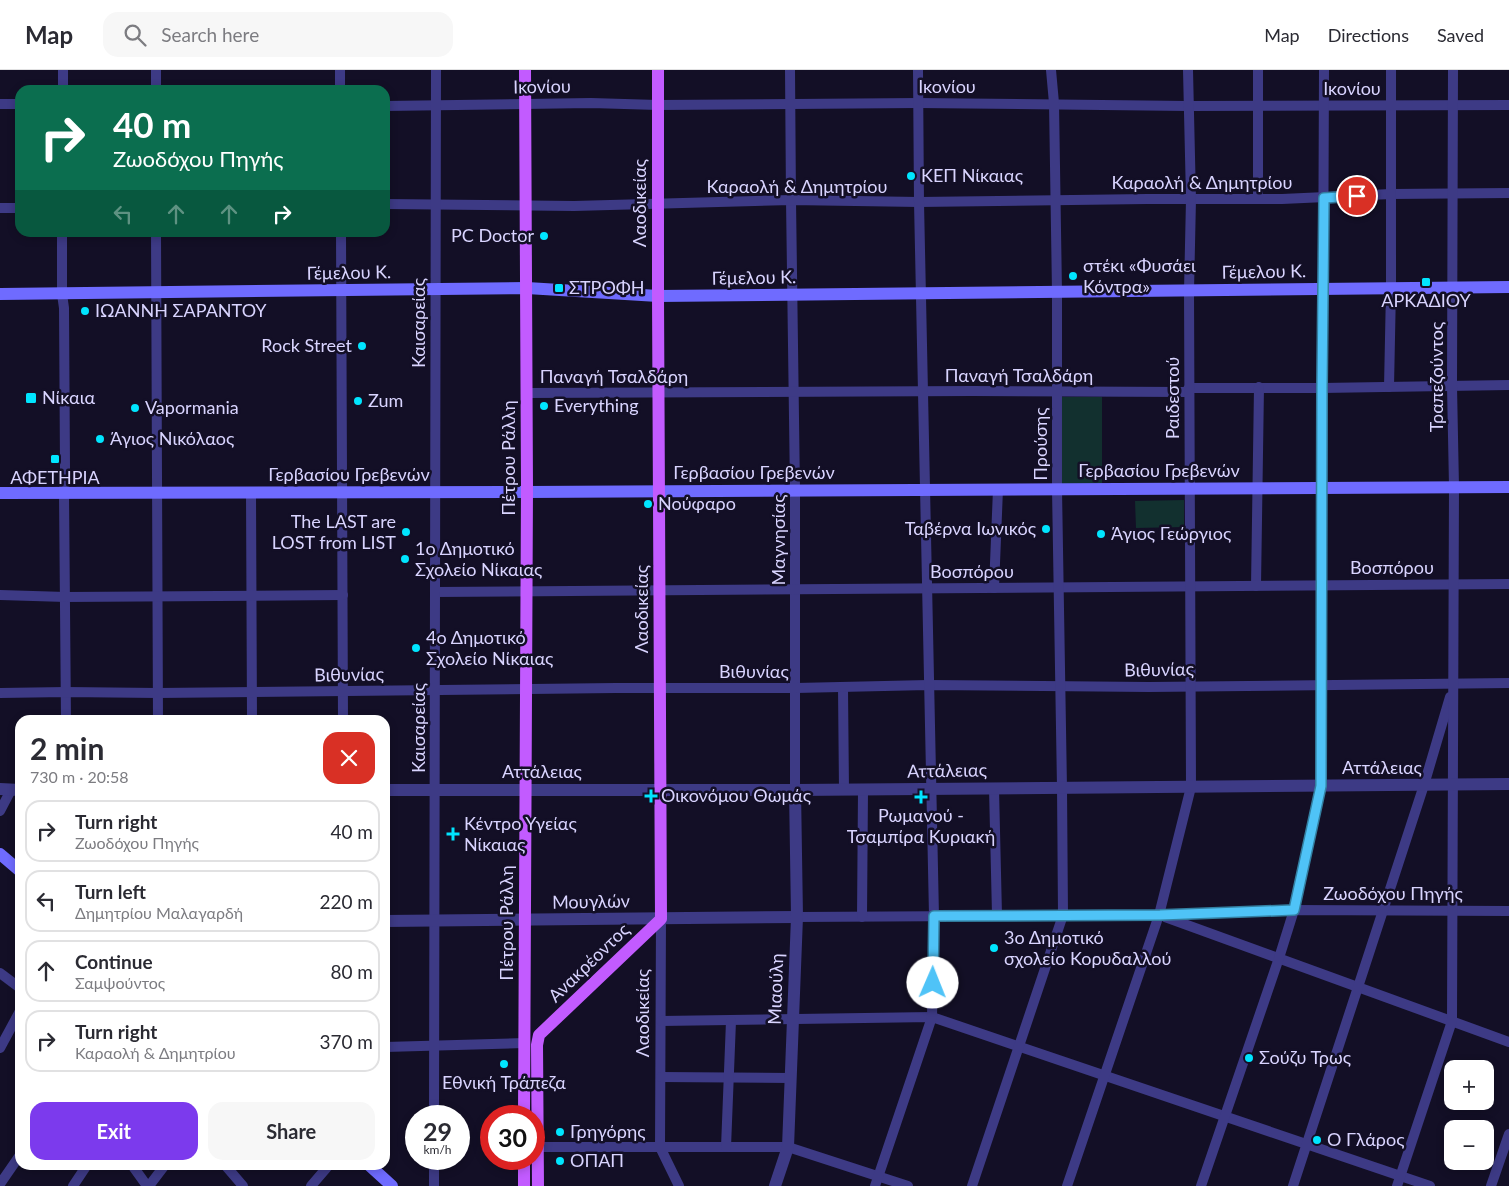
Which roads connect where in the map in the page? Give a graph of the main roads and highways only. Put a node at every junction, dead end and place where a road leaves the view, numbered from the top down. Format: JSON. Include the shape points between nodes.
{"nodes":[{"id":1,"x":525,"y":70,"type":"edge"},
{"id":2,"x":658,"y":70,"type":"edge"},
{"id":3,"x":1509,"y":287,"type":"edge"},
{"id":4,"x":527,"y":288,"type":"junction"},
{"id":5,"x":0,"y":294,"type":"edge"},
{"id":6,"x":658,"y":296,"type":"junction"},
{"id":7,"x":1509,"y":486,"type":"edge"},
{"id":8,"x":659,"y":491,"type":"junction"},
{"id":9,"x":527,"y":492,"type":"junction"},
{"id":10,"x":0,"y":493,"type":"edge"},
{"id":11,"x":0,"y":854,"type":"edge"},
{"id":12,"x":15,"y":867,"type":"edge"},
{"id":13,"x":661,"y":919,"type":"joint"},
{"id":14,"x":524,"y":1105,"type":"edge"},
{"id":15,"x":374,"y":1170,"type":"edge"},
{"id":16,"x":524,"y":1170,"type":"edge"},
{"id":17,"x":392,"y":1186,"type":"edge"},
{"id":18,"x":524,"y":1186,"type":"edge"},
{"id":19,"x":538,"y":1186,"type":"edge"}],
"edges":[{"from":1,"to":4,"type":"main road","name":"Πέτρου Ράλλη"},
{"from":2,"to":6,"type":"main road","name":"Λαοδικείας"},
{"from":3,"to":6,"type":"main road","name":"Γέμελου Κ."},
{"from":4,"to":5,"type":"main road","name":"Γέμελου Κ."},
{"from":4,"to":6,"type":"main road","name":"Γέμελου Κ."},
{"from":4,"to":9,"type":"main road","name":"Πέτρου Ράλλη"},
{"from":6,"to":8,"type":"main road","name":"Λαοδικείας"},
{"from":7,"to":8,"type":"main road","name":"Γερβασίου Γρεβενών"},
{"from":8,"to":9,"type":"main road","name":"Γερβασίου Γρεβενών"},
{"from":8,"to":13,"type":"main road","name":"Λαοδικείας"},
{"from":9,"to":10,"type":"main road","name":"Γερβασίου Γρεβενών"},
{"from":9,"to":14,"type":"main road","name":"Πέτρου Ράλλη"},
{"from":11,"to":12,"type":"main road"},
{"from":13,"to":19,"type":"main road","name":"Ανακρέοντος","via":[[541,1033],[536,1045]]},
{"from":15,"to":17,"type":"main road"},
{"from":16,"to":18,"type":"main road"}]}
